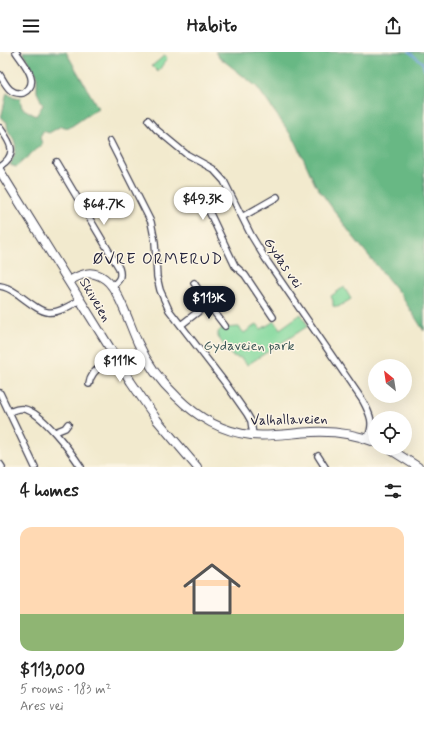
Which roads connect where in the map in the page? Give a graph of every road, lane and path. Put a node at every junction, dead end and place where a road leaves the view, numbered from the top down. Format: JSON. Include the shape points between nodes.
{"nodes":[{"id":1,"x":16,"y":52,"type":"edge"},
{"id":2,"x":0,"y":75,"type":"edge"},
{"id":3,"x":148,"y":120,"type":"dead end"},
{"id":4,"x":0,"y":128,"type":"edge"},
{"id":5,"x":110,"y":141,"type":"dead end"},
{"id":6,"x":56,"y":162,"type":"dead end"},
{"id":7,"x":0,"y":166,"type":"edge"},
{"id":8,"x":0,"y":171,"type":"edge"},
{"id":9,"x":276,"y":197,"type":"dead end"},
{"id":10,"x":206,"y":205,"type":"dead end"},
{"id":11,"x":242,"y":217,"type":"junction"},
{"id":12,"x":69,"y":282,"type":"junction"},
{"id":13,"x":194,"y":283,"type":"dead end"},
{"id":14,"x":0,"y":286,"type":"edge"},
{"id":15,"x":112,"y":286,"type":"junction"},
{"id":16,"x":80,"y":300,"type":"junction"},
{"id":17,"x":208,"y":304,"type":"junction"},
{"id":18,"x":272,"y":317,"type":"dead end"},
{"id":19,"x":181,"y":324,"type":"junction"},
{"id":20,"x":225,"y":326,"type":"dead end"},
{"id":21,"x":111,"y":350,"type":"junction"},
{"id":22,"x":89,"y":384,"type":"dead end"},
{"id":23,"x":0,"y":393,"type":"edge"},
{"id":24,"x":9,"y":412,"type":"junction"},
{"id":25,"x":368,"y":412,"type":"edge"},
{"id":26,"x":68,"y":424,"type":"dead end"},
{"id":27,"x":54,"y":432,"type":"junction"},
{"id":28,"x":253,"y":435,"type":"junction"},
{"id":29,"x":368,"y":439,"type":"edge"},
{"id":30,"x":399,"y":455,"type":"edge"},
{"id":31,"x":318,"y":456,"type":"dead end"},
{"id":32,"x":0,"y":464,"type":"edge"},
{"id":33,"x":2,"y":467,"type":"edge"},
{"id":34,"x":36,"y":467,"type":"edge"},
{"id":35,"x":81,"y":467,"type":"edge"},
{"id":36,"x":197,"y":467,"type":"edge"},
{"id":37,"x":325,"y":467,"type":"edge"},
{"id":38,"x":418,"y":467,"type":"edge"}],
"edges":[{"from":1,"to":2,"type":"street","via":[[32,77],[31,87],[23,93],[13,93]]},
{"from":3,"to":11,"type":"street","name":"Gydas vei","via":[[186,154],[214,170],[224,181]]},
{"from":4,"to":7,"type":"street","via":[[11,149],[9,157]]},
{"from":5,"to":19,"type":"street","via":[[151,222],[160,290],[169,310]]},
{"from":6,"to":15,"type":"street","via":[[119,268],[120,280]]},
{"from":8,"to":12,"type":"street","name":"Skiveien"},
{"from":9,"to":11,"type":"street"},
{"from":10,"to":18,"type":"street","via":[[235,266],[245,275]]},
{"from":11,"to":25,"type":"street","name":"Gydas vei","via":[[265,258]]},
{"from":12,"to":15,"type":"street","name":"Valhallaveien","via":[[82,274],[93,273],[104,278]]},
{"from":12,"to":16,"type":"street","name":"Skiveien"},
{"from":13,"to":17,"type":"street"},
{"from":14,"to":16,"type":"street","via":[[12,290],[47,313],[60,311]]},
{"from":15,"to":28,"type":"street","name":"Valhallaveien","via":[[141,349],[166,387],[204,419],[226,429]]},
{"from":16,"to":21,"type":"street","name":"Skiveien"},
{"from":17,"to":19,"type":"street"},
{"from":17,"to":20,"type":"street"},
{"from":19,"to":28,"type":"street","via":[[247,414]]},
{"from":21,"to":22,"type":"street","via":[[110,355],[90,378]]},
{"from":21,"to":36,"type":"street","name":"Skiveien","via":[[157,420]]},
{"from":23,"to":24,"type":"street"},
{"from":24,"to":27,"type":"street","via":[[26,409]]},
{"from":24,"to":34,"type":"street"},
{"from":26,"to":27,"type":"street"},
{"from":27,"to":35,"type":"street"},
{"from":28,"to":29,"type":"street","name":"Valhallaveien","via":[[327,432]]},
{"from":30,"to":38,"type":"street"},
{"from":31,"to":37,"type":"street"},
{"from":32,"to":33,"type":"street"}]}
